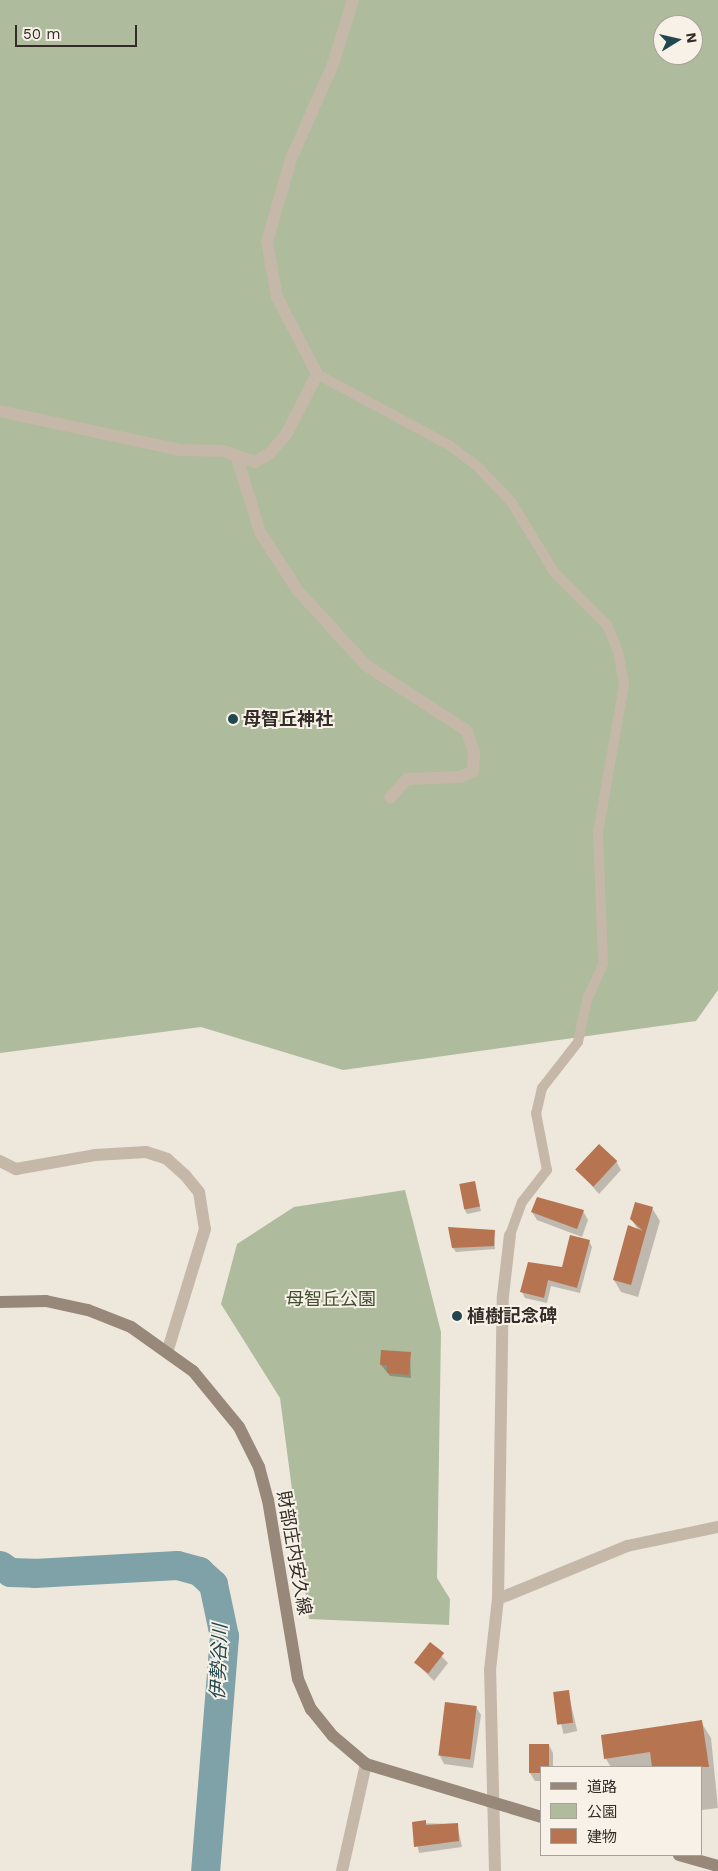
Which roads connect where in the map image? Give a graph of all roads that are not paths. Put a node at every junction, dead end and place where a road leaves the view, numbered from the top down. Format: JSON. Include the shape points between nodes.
{"nodes":[{"id":1,"x":353,"y":0,"type":"edge"},
{"id":2,"x":317,"y":374,"type":"junction"},
{"id":3,"x":0,"y":411,"type":"edge"},
{"id":4,"x":236,"y":455,"type":"junction"},
{"id":5,"x":390,"y":798,"type":"dead end"},
{"id":6,"x":0,"y":1162,"type":"edge"},
{"id":7,"x":510,"y":1235,"type":"joint"},
{"id":8,"x":0,"y":1302,"type":"edge"},
{"id":9,"x":168,"y":1349,"type":"junction"},
{"id":10,"x":718,"y":1527,"type":"edge"},
{"id":11,"x":498,"y":1599,"type":"junction"},
{"id":12,"x":366,"y":1764,"type":"junction"},
{"id":13,"x":493,"y":1803,"type":"junction"},
{"id":14,"x":540,"y":1816,"type":"edge"},
{"id":15,"x":683,"y":1856,"type":"edge"},
{"id":16,"x":718,"y":1866,"type":"edge"},
{"id":17,"x":342,"y":1871,"type":"edge"},
{"id":18,"x":495,"y":1871,"type":"edge"}],
"edges":[{"from":1,"to":2,"type":"street","via":[[333,64],[291,159],[267,242],[277,297]]},
{"from":2,"to":4,"type":"street","via":[[287,433],[269,454],[255,462]]},
{"from":2,"to":7,"type":"lane","via":[[449,445],[479,468],[512,503],[554,572],[607,625],[618,651],[624,685],[598,832],[604,964],[587,1000],[578,1042],[542,1088],[536,1113],[547,1170],[522,1202]]},
{"from":3,"to":4,"type":"street","via":[[181,450]]},
{"from":4,"to":5,"type":"street","via":[[260,532],[298,591],[367,666],[467,731],[474,753],[473,772],[460,777],[407,779]]},
{"from":6,"to":9,"type":"street","via":[[16,1169],[95,1155],[146,1152],[167,1159],[185,1175],[199,1192],[205,1229]]},
{"from":7,"to":11,"type":"street","via":[[503,1296]]},
{"from":8,"to":9,"type":"main road","name":"財部庄内安久線","via":[[46,1301],[88,1310],[132,1327]]},
{"from":9,"to":12,"type":"main road","name":"財部庄内安久線","via":[[224,1408],[259,1467],[298,1679],[311,1709],[333,1736]]},
{"from":10,"to":11,"type":"street","via":[[627,1546]]},
{"from":11,"to":13,"type":"street","via":[[490,1670]]},
{"from":12,"to":13,"type":"main road","name":"財部庄内安久線"},
{"from":12,"to":17,"type":"street"},
{"from":13,"to":14,"type":"main road","name":"財部庄内安久線"},
{"from":13,"to":18,"type":"street"},
{"from":15,"to":16,"type":"main road"}]}
